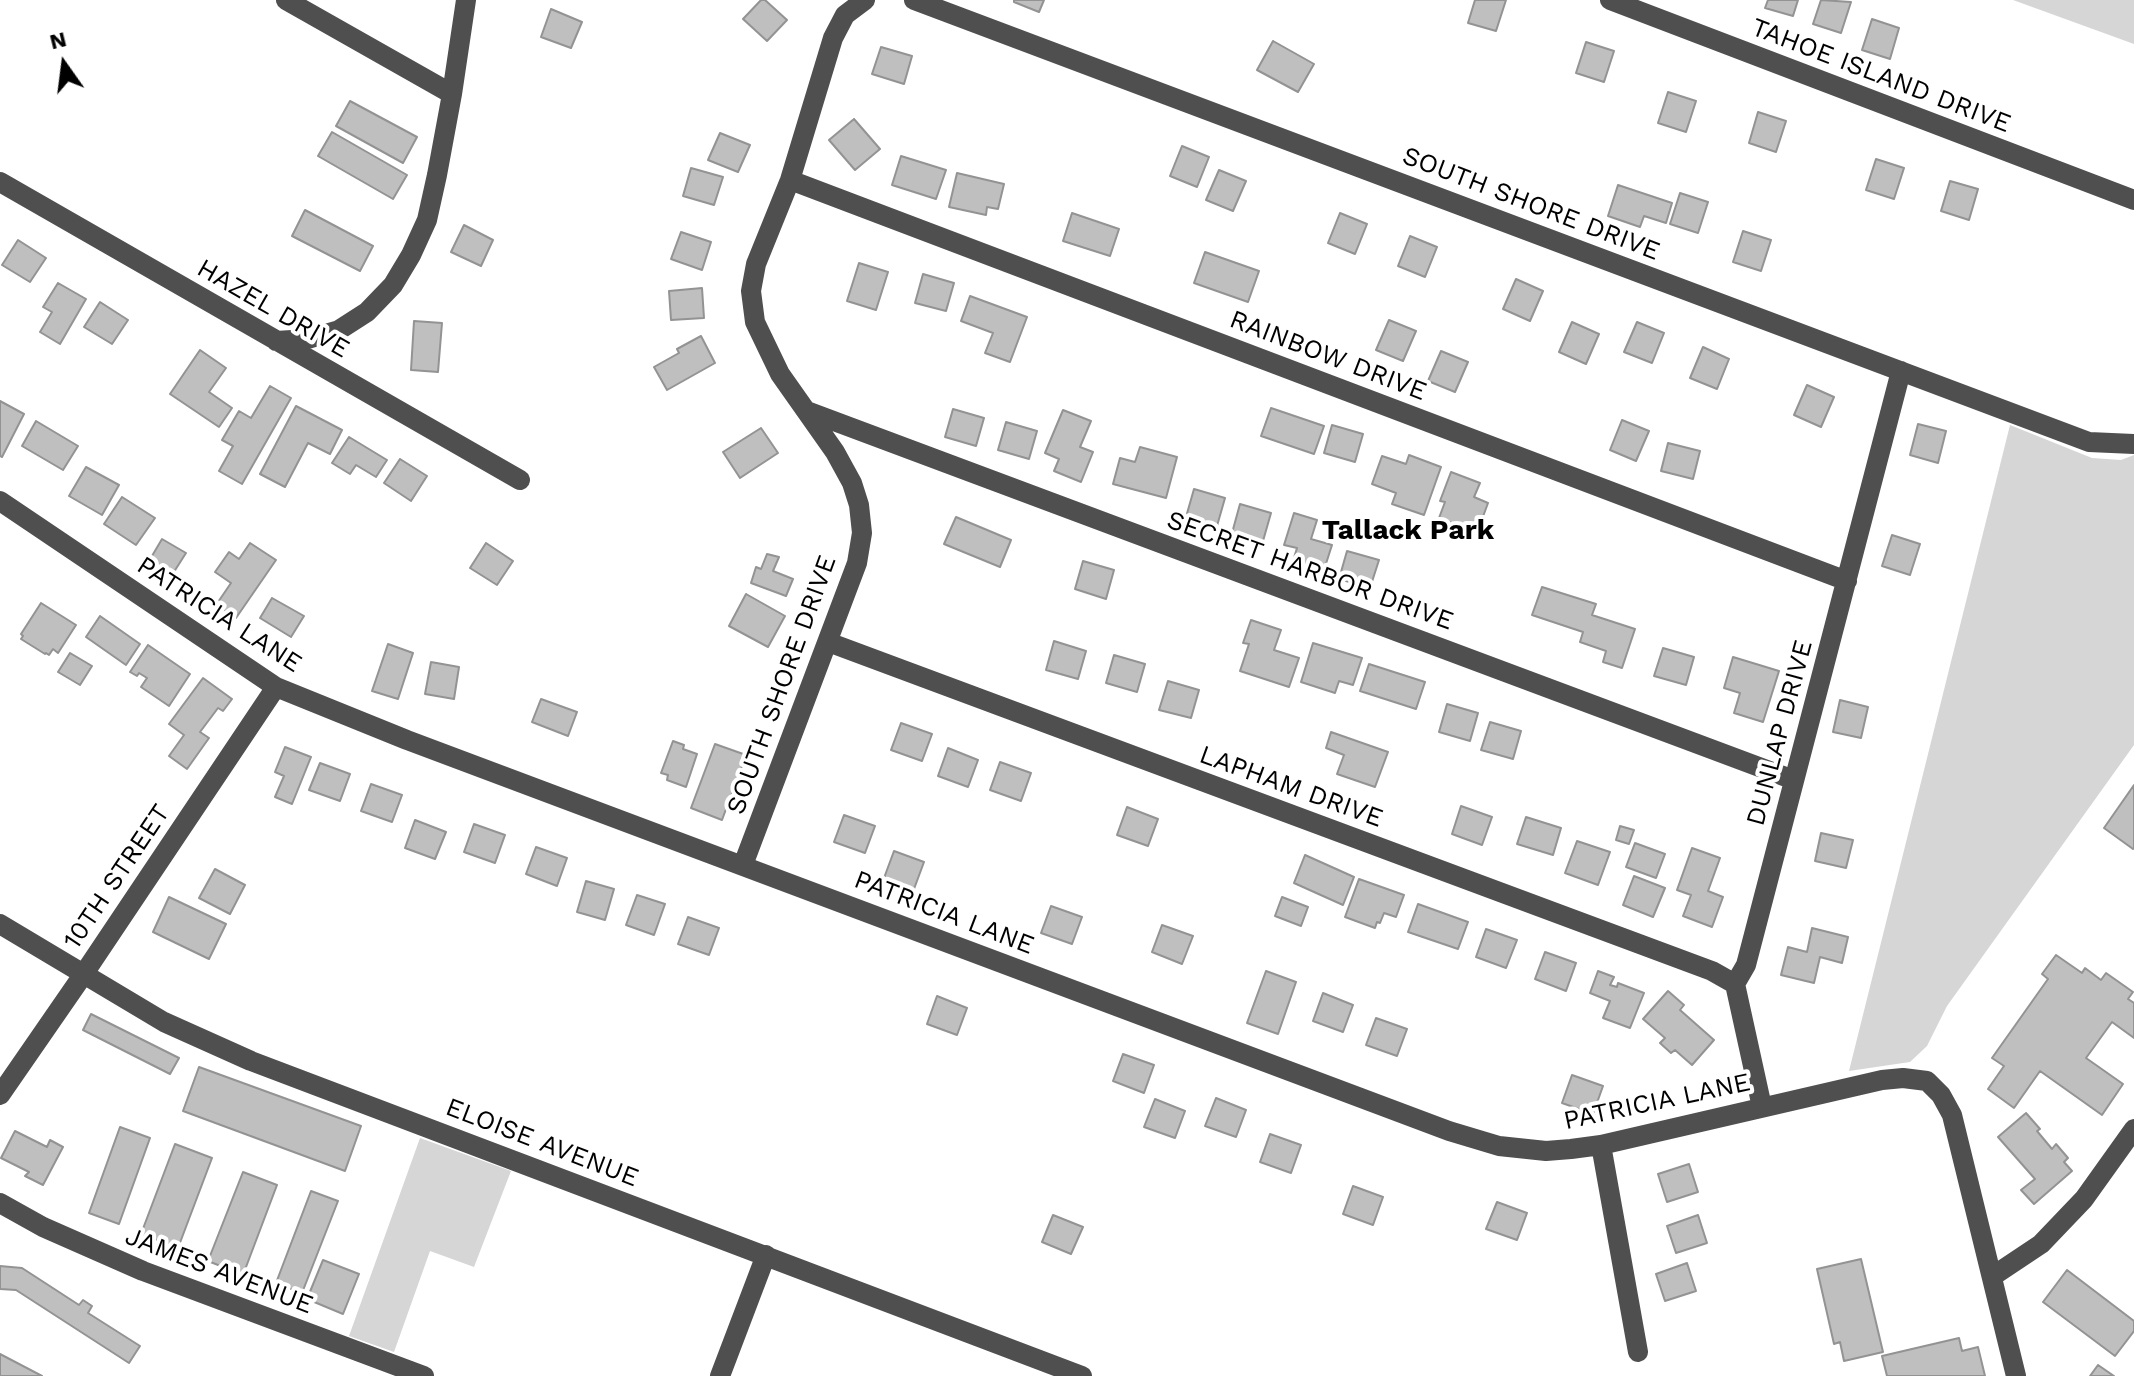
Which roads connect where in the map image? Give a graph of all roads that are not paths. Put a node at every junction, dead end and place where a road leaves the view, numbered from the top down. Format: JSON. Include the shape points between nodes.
{"nodes":[{"id":1,"x":286,"y":0,"type":"edge"},
{"id":2,"x":466,"y":0,"type":"edge"},
{"id":3,"x":865,"y":0,"type":"edge"},
{"id":4,"x":914,"y":0,"type":"edge"},
{"id":5,"x":1610,"y":0,"type":"edge"},
{"id":6,"x":452,"y":94,"type":"junction"},
{"id":7,"x":790,"y":180,"type":"junction"},
{"id":8,"x":0,"y":182,"type":"edge"},
{"id":9,"x":2134,"y":200,"type":"edge"},
{"id":10,"x":276,"y":341,"type":"junction"},
{"id":11,"x":1901,"y":371,"type":"junction"},
{"id":12,"x":807,"y":411,"type":"junction"},
{"id":13,"x":2133,"y":445,"type":"edge"},
{"id":14,"x":520,"y":480,"type":"dead end"},
{"id":15,"x":0,"y":501,"type":"edge"},
{"id":16,"x":1847,"y":581,"type":"junction"},
{"id":17,"x":828,"y":642,"type":"junction"},
{"id":18,"x":276,"y":687,"type":"junction"},
{"id":19,"x":1794,"y":780,"type":"junction"},
{"id":20,"x":743,"y":865,"type":"junction"},
{"id":21,"x":0,"y":924,"type":"edge"},
{"id":22,"x":83,"y":975,"type":"junction"},
{"id":23,"x":1735,"y":984,"type":"junction"},
{"id":24,"x":0,"y":1095,"type":"edge"},
{"id":25,"x":1762,"y":1107,"type":"junction"},
{"id":26,"x":2134,"y":1129,"type":"edge"},
{"id":27,"x":1601,"y":1145,"type":"junction"},
{"id":28,"x":0,"y":1203,"type":"edge"},
{"id":29,"x":766,"y":1255,"type":"junction"},
{"id":30,"x":1993,"y":1276,"type":"junction"},
{"id":31,"x":1638,"y":1352,"type":"dead end"},
{"id":32,"x":424,"y":1376,"type":"edge"},
{"id":33,"x":720,"y":1376,"type":"edge"},
{"id":34,"x":1082,"y":1376,"type":"edge"},
{"id":35,"x":2016,"y":1376,"type":"edge"}],
"edges":[{"from":1,"to":6,"type":"street"},
{"from":2,"to":6,"type":"street"},
{"from":3,"to":7,"type":"street","name":"SOUTH SHORE DRIVE","via":[[845,15],[833,38]]},
{"from":4,"to":11,"type":"street","name":"SOUTH SHORE DRIVE"},
{"from":5,"to":9,"type":"street","name":"TAHOE ISLAND DRIVE"},
{"from":6,"to":10,"type":"street","via":[[427,220],[393,285],[367,312],[339,330]]},
{"from":7,"to":12,"type":"street","name":"SOUTH SHORE DRIVE","via":[[756,264],[751,291],[764,345]]},
{"from":7,"to":16,"type":"street","name":"RAINBOW DRIVE"},
{"from":8,"to":10,"type":"street","name":"HAZEL DRIVE"},
{"from":10,"to":14,"type":"street","name":"HAZEL DRIVE"},
{"from":11,"to":13,"type":"street","name":"SOUTH SHORE DRIVE","via":[[2089,442]]},
{"from":11,"to":16,"type":"street","name":"DUNLAP DRIVE"},
{"from":12,"to":17,"type":"street","name":"SOUTH SHORE DRIVE","via":[[852,483],[862,533],[857,563]]},
{"from":12,"to":19,"type":"street","name":"SECRET HARBOR DRIVE"},
{"from":15,"to":18,"type":"street","name":"PATRICIA LANE"},
{"from":16,"to":19,"type":"street","name":"DUNLAP DRIVE"},
{"from":17,"to":20,"type":"street","name":"SOUTH SHORE DRIVE"},
{"from":17,"to":23,"type":"street","name":"LAPHAM DRIVE","via":[[1712,971]]},
{"from":18,"to":20,"type":"street","name":"PATRICIA LANE"},
{"from":18,"to":22,"type":"street","name":"10TH STREET"},
{"from":19,"to":23,"type":"street","name":"DUNLAP DRIVE","via":[[1746,965]]},
{"from":20,"to":27,"type":"street","name":"PATRICIA LANE","via":[[1449,1131],[1499,1146],[1546,1151]]},
{"from":21,"to":22,"type":"street","name":"ELOISE AVENUE"},
{"from":22,"to":24,"type":"street","name":"10TH STREET"},
{"from":22,"to":29,"type":"street","name":"ELOISE AVENUE","via":[[164,1022],[251,1061]]},
{"from":23,"to":25,"type":"street"},
{"from":25,"to":27,"type":"street","name":"PATRICIA LANE"},
{"from":25,"to":30,"type":"street","name":"PATRICIA LANE","via":[[1882,1080],[1927,1081],[1952,1115]]},
{"from":26,"to":30,"type":"street","via":[[2084,1199],[2041,1244]]},
{"from":27,"to":31,"type":"street"},
{"from":28,"to":32,"type":"street","name":"JAMES AVENUE","via":[[129,1265]]},
{"from":29,"to":33,"type":"street"},
{"from":29,"to":34,"type":"street","name":"ELOISE AVENUE"},
{"from":30,"to":35,"type":"street"}]}
